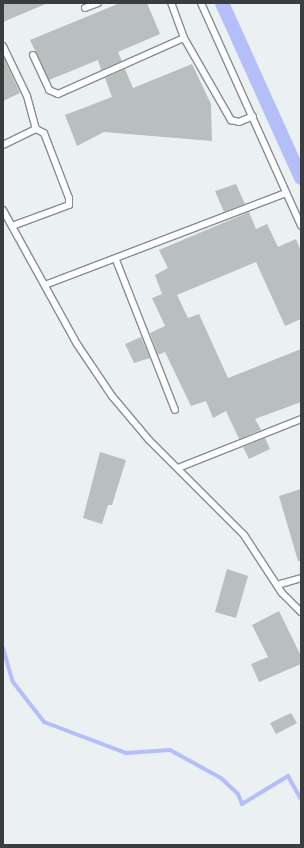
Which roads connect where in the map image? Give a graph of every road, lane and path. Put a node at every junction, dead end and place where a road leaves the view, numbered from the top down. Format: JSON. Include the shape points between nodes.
{"nodes":[{"id":1,"x":98,"y":3,"type":"edge"},
{"id":2,"x":171,"y":3,"type":"edge"},
{"id":3,"x":201,"y":3,"type":"edge"},
{"id":4,"x":85,"y":8,"type":"dead end"},
{"id":5,"x":184,"y":38,"type":"junction"},
{"id":6,"x":3,"y":46,"type":"edge"},
{"id":7,"x":34,"y":55,"type":"dead end"},
{"id":8,"x":252,"y":116,"type":"junction"},
{"id":9,"x":36,"y":129,"type":"junction"},
{"id":10,"x":3,"y":145,"type":"edge"},
{"id":11,"x":286,"y":194,"type":"junction"},
{"id":12,"x":3,"y":210,"type":"edge"},
{"id":13,"x":12,"y":226,"type":"junction"},
{"id":14,"x":301,"y":226,"type":"edge"},
{"id":15,"x":116,"y":260,"type":"junction"},
{"id":16,"x":45,"y":285,"type":"junction"},
{"id":17,"x":175,"y":410,"type":"dead end"},
{"id":18,"x":301,"y":419,"type":"edge"},
{"id":19,"x":178,"y":468,"type":"junction"},
{"id":20,"x":301,"y":578,"type":"edge"},
{"id":21,"x":277,"y":585,"type":"junction"},
{"id":22,"x":301,"y":612,"type":"edge"}],
"edges":[{"from":1,"to":4,"type":"lane"},
{"from":2,"to":5,"type":"lane"},
{"from":3,"to":8,"type":"lane"},
{"from":5,"to":7,"type":"lane","via":[[58,94],[49,90]]},
{"from":5,"to":8,"type":"lane","via":[[231,120],[239,122]]},
{"from":6,"to":9,"type":"lane","via":[[27,96]]},
{"from":8,"to":11,"type":"lane"},
{"from":9,"to":10,"type":"lane"},
{"from":9,"to":13,"type":"lane","via":[[44,133],[69,205]]},
{"from":11,"to":14,"type":"lane"},
{"from":11,"to":15,"type":"lane"},
{"from":12,"to":13,"type":"lane"},
{"from":13,"to":16,"type":"lane"},
{"from":15,"to":16,"type":"lane"},
{"from":15,"to":17,"type":"lane"},
{"from":16,"to":19,"type":"lane","via":[[77,344],[112,396]]},
{"from":18,"to":19,"type":"lane"},
{"from":19,"to":21,"type":"lane","via":[[244,535]]},
{"from":20,"to":21,"type":"lane"},
{"from":21,"to":22,"type":"lane"}]}
